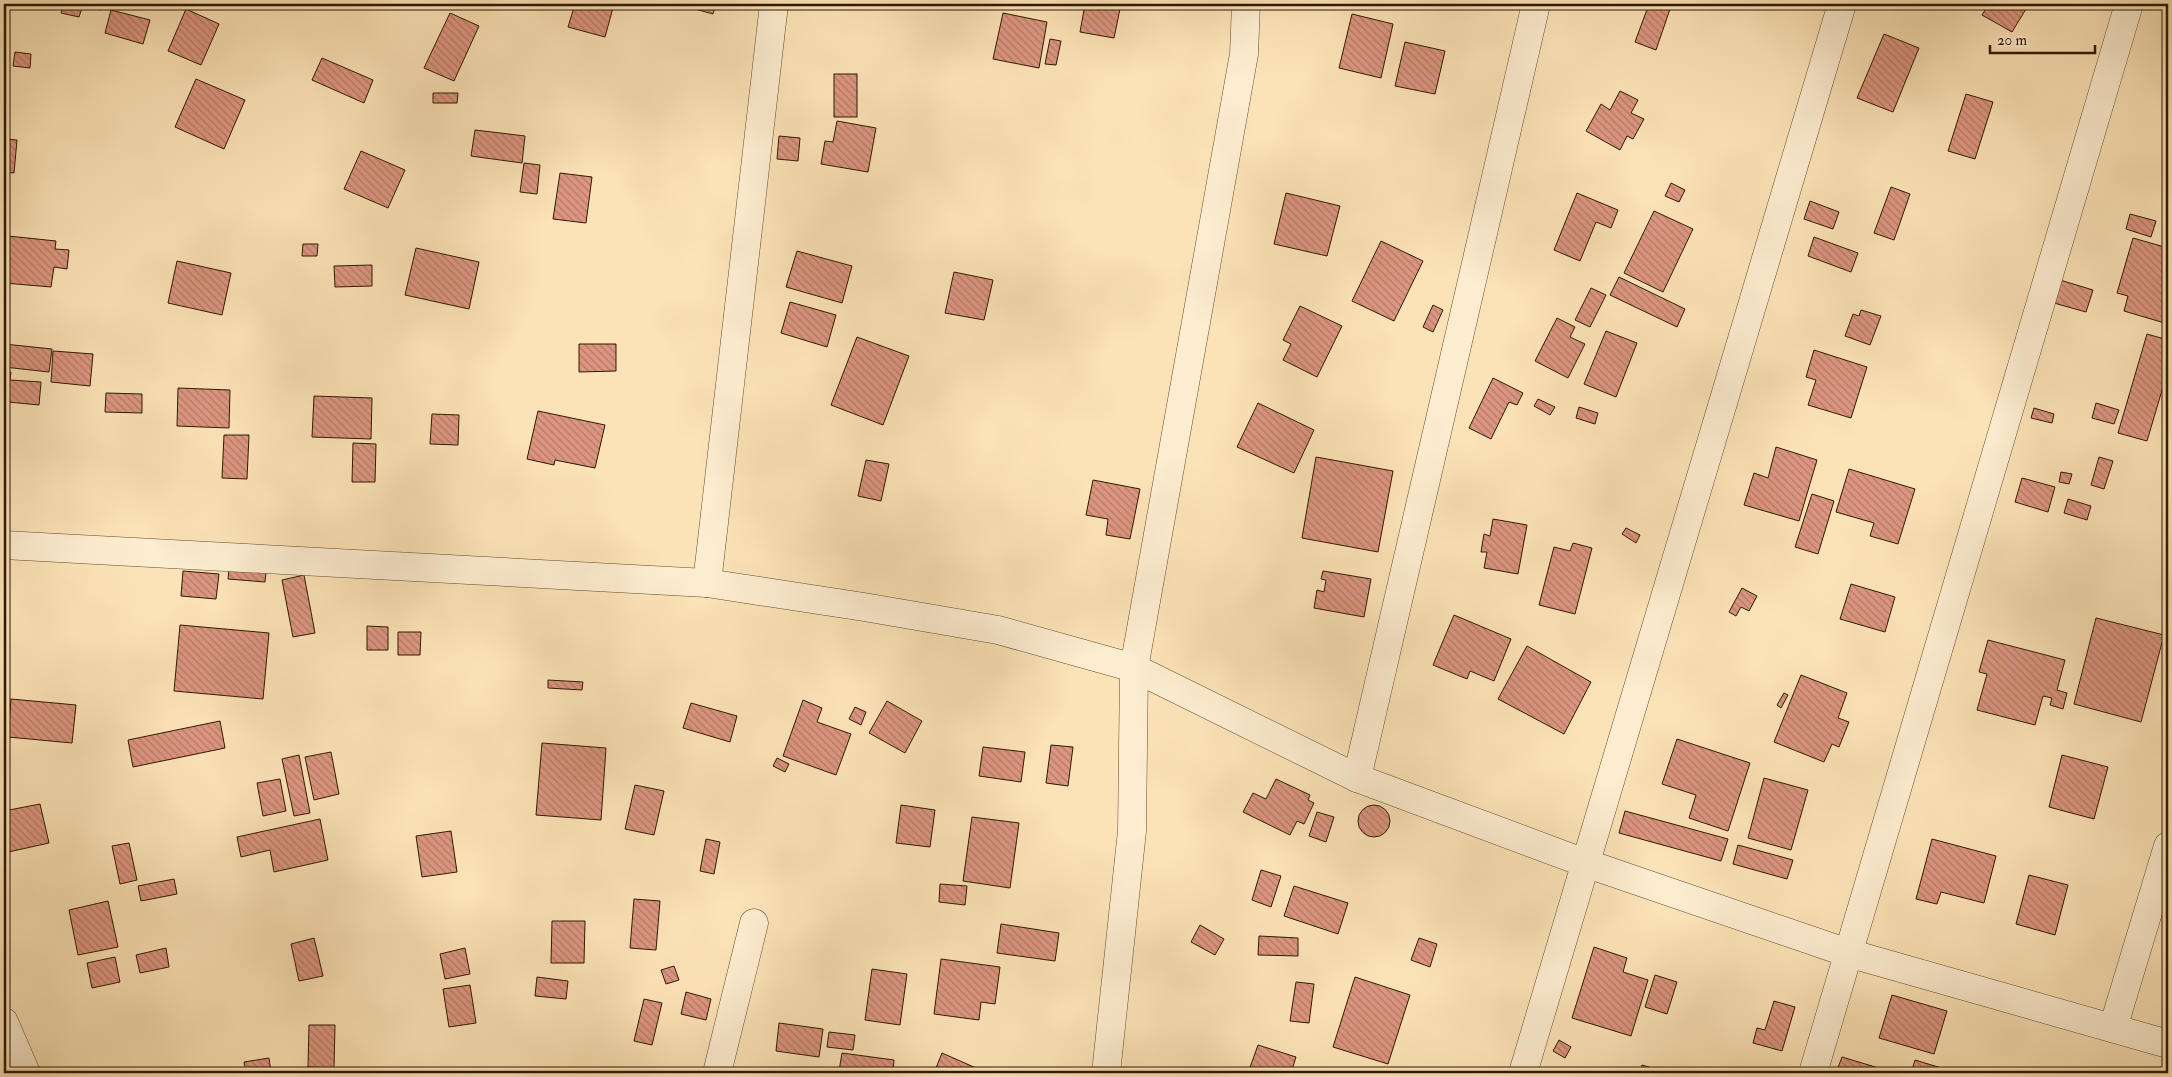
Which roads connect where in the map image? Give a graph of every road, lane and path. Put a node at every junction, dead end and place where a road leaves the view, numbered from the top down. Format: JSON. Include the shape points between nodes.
{"nodes":[{"id":1,"x":774,"y":4,"type":"edge"},
{"id":2,"x":1246,"y":4,"type":"edge"},
{"id":3,"x":1536,"y":4,"type":"edge"},
{"id":4,"x":1842,"y":4,"type":"edge"},
{"id":5,"x":2128,"y":4,"type":"edge"},
{"id":6,"x":4,"y":546,"type":"edge"},
{"id":7,"x":707,"y":583,"type":"junction"},
{"id":8,"x":1134,"y":668,"type":"junction"},
{"id":9,"x":1357,"y":778,"type":"junction"},
{"id":10,"x":2168,"y":846,"type":"edge"},
{"id":11,"x":1585,"y":863,"type":"junction"},
{"id":12,"x":754,"y":923,"type":"dead end"},
{"id":13,"x":1848,"y":953,"type":"junction"},
{"id":14,"x":4,"y":1022,"type":"edge"},
{"id":15,"x":2113,"y":1028,"type":"junction"},
{"id":16,"x":2168,"y":1044,"type":"edge"},
{"id":17,"x":26,"y":1073,"type":"edge"},
{"id":18,"x":717,"y":1073,"type":"edge"},
{"id":19,"x":1106,"y":1073,"type":"edge"},
{"id":20,"x":1523,"y":1073,"type":"edge"},
{"id":21,"x":1813,"y":1073,"type":"edge"}],
"edges":[{"from":1,"to":7,"type":"street"},
{"from":2,"to":8,"type":"street","via":[[1244,54]]},
{"from":3,"to":9,"type":"street"},
{"from":4,"to":11,"type":"street"},
{"from":5,"to":13,"type":"street"},
{"from":6,"to":7,"type":"street"},
{"from":7,"to":8,"type":"street","via":[[998,630]]},
{"from":8,"to":9,"type":"street"},
{"from":8,"to":19,"type":"street","via":[[1132,831]]},
{"from":9,"to":11,"type":"street"},
{"from":10,"to":15,"type":"street"},
{"from":11,"to":13,"type":"street"},
{"from":11,"to":20,"type":"street"},
{"from":12,"to":18,"type":"street"},
{"from":13,"to":15,"type":"street"},
{"from":13,"to":21,"type":"street"},
{"from":14,"to":17,"type":"street"},
{"from":15,"to":16,"type":"street"}]}
